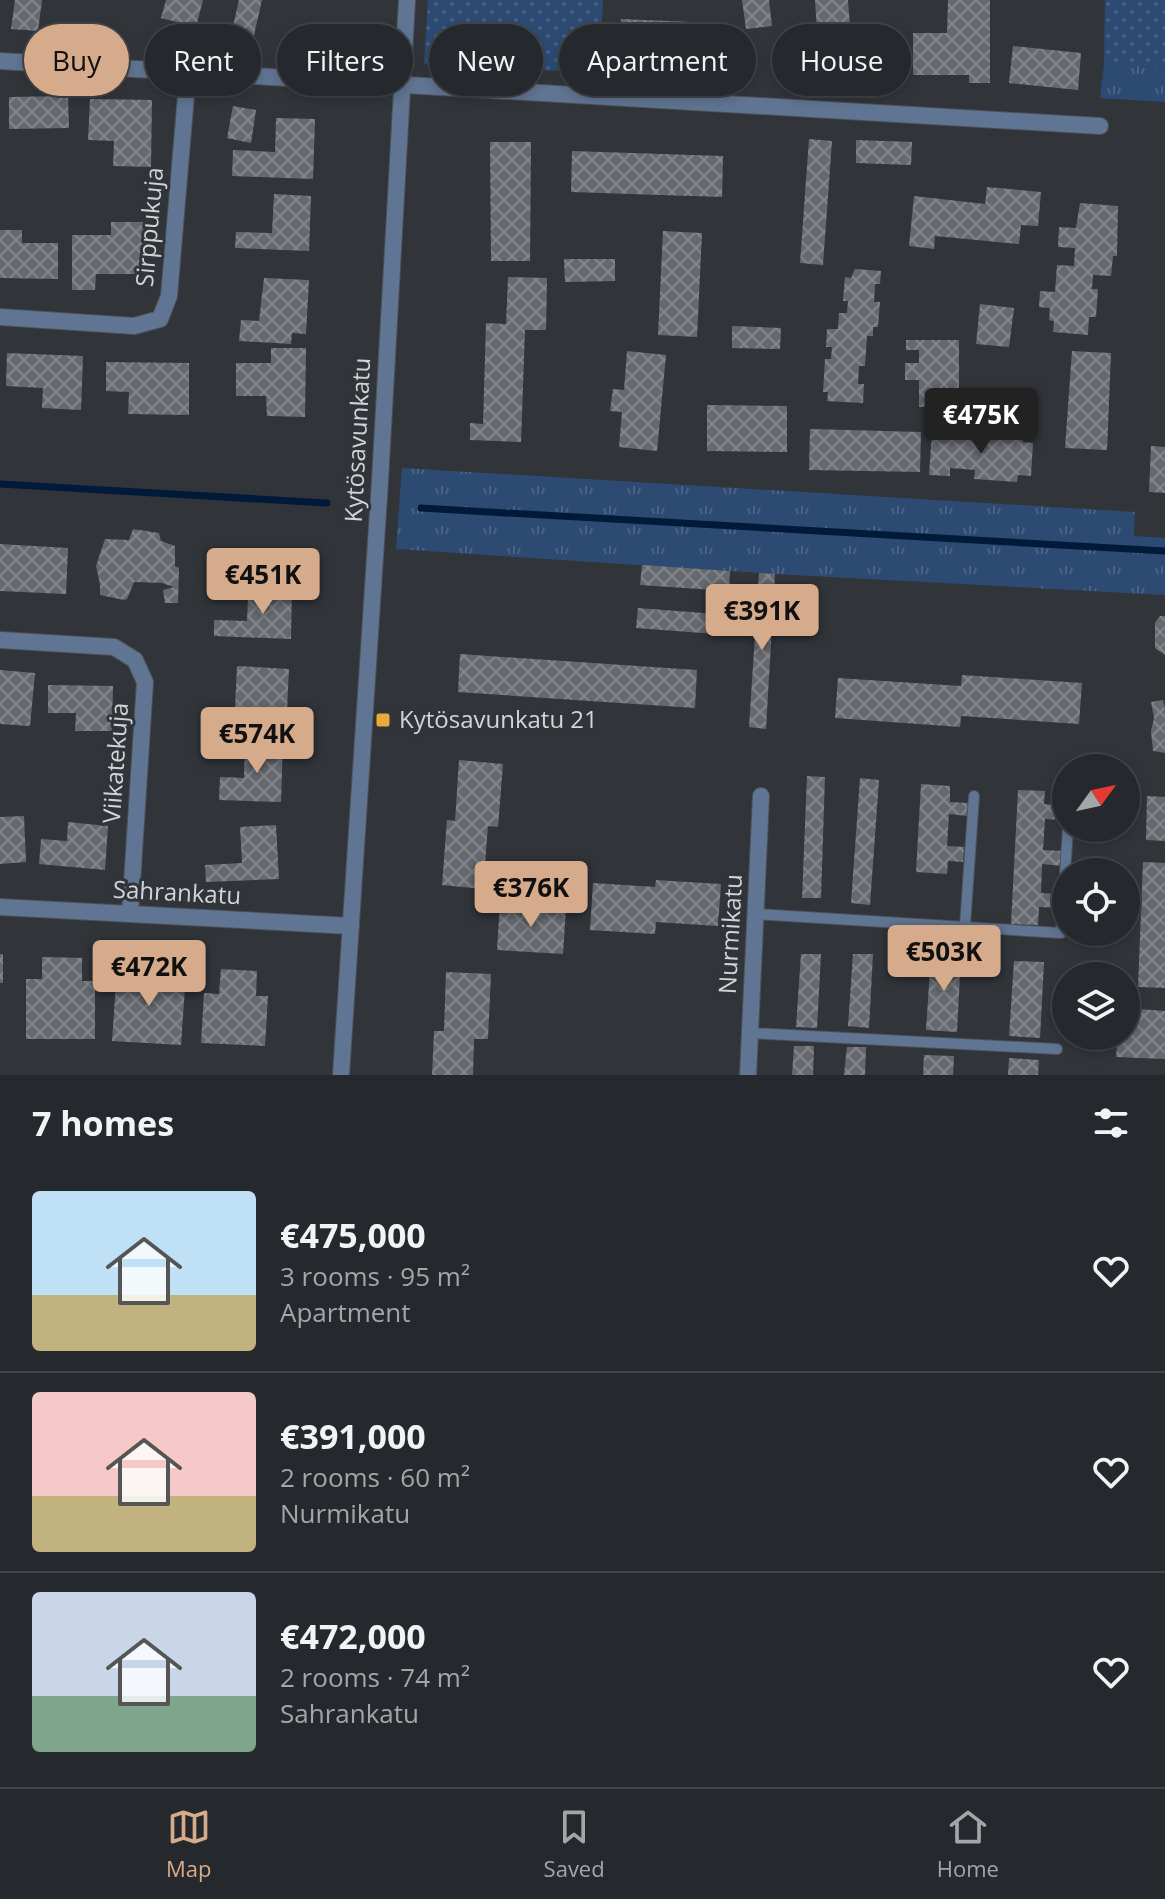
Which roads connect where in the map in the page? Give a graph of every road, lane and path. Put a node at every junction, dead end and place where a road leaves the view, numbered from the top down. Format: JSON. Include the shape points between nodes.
{"nodes":[{"id":1,"x":407,"y":0,"type":"edge"},
{"id":2,"x":406,"y":24,"type":"edge"},
{"id":3,"x":0,"y":61,"type":"edge"},
{"id":4,"x":145,"y":69,"type":"edge"},
{"id":5,"x":413,"y":86,"type":"edge"},
{"id":6,"x":186,"y":96,"type":"edge"},
{"id":7,"x":402,"y":96,"type":"edge"},
{"id":8,"x":1100,"y":126,"type":"dead end"},
{"id":9,"x":0,"y":317,"type":"edge"},
{"id":10,"x":0,"y":640,"type":"edge"},
{"id":11,"x":761,"y":796,"type":"dead end"},
{"id":12,"x":974,"y":796,"type":"dead end"},
{"id":13,"x":1067,"y":842,"type":"edge"},
{"id":14,"x":0,"y":907,"type":"edge"},
{"id":15,"x":130,"y":914,"type":"junction"},
{"id":16,"x":756,"y":914,"type":"junction"},
{"id":17,"x":351,"y":926,"type":"junction"},
{"id":18,"x":965,"y":926,"type":"junction"},
{"id":19,"x":750,"y":1033,"type":"junction"},
{"id":20,"x":1052,"y":1049,"type":"edge"},
{"id":21,"x":341,"y":1075,"type":"edge"},
{"id":22,"x":748,"y":1075,"type":"edge"}],
"edges":[{"from":1,"to":2,"type":"street","name":"Kytösavunkatu"},
{"from":3,"to":4,"type":"street"},
{"from":5,"to":8,"type":"street"},
{"from":6,"to":9,"type":"street","name":"Sirppukuja","via":[[169,296],[160,319],[134,326]]},
{"from":7,"to":17,"type":"street","name":"Kytösavunkatu"},
{"from":10,"to":15,"type":"street","name":"Viikatekuja","via":[[114,647],[135,660],[145,682]]},
{"from":11,"to":16,"type":"street","name":"Nurmikatu"},
{"from":12,"to":18,"type":"lane"},
{"from":13,"to":18,"type":"lane","via":[[1061,933]]},
{"from":14,"to":15,"type":"street","name":"Sahrankatu"},
{"from":15,"to":17,"type":"street","name":"Sahrankatu"},
{"from":16,"to":18,"type":"lane"},
{"from":16,"to":19,"type":"street","name":"Nurmikatu"},
{"from":17,"to":21,"type":"street","name":"Kytösavunkatu"},
{"from":19,"to":20,"type":"lane"},
{"from":19,"to":22,"type":"street","name":"Nurmikatu"}]}
